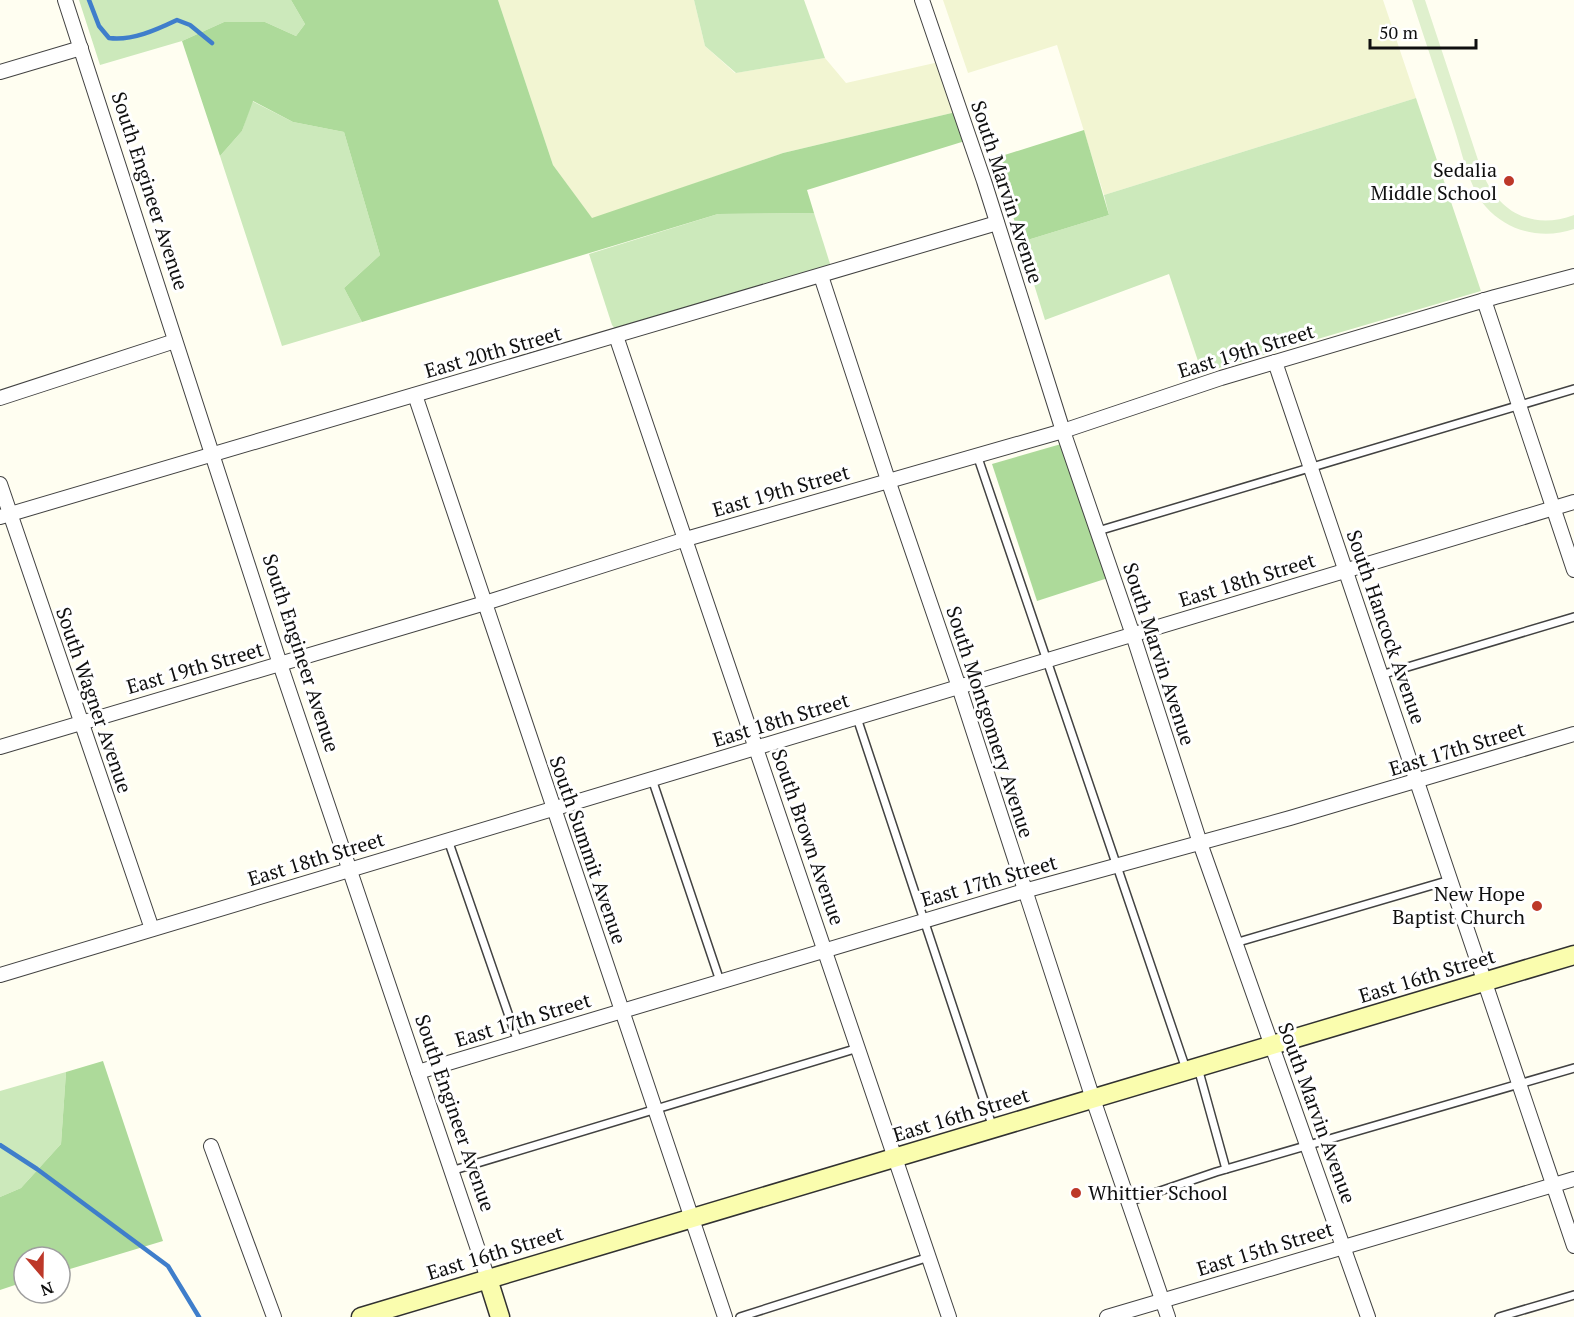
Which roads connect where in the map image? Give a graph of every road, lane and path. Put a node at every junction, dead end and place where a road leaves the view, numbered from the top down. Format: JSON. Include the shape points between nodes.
{"nodes":[{"id":1,"x":65,"y":0,"type":"edge"},
{"id":2,"x":922,"y":0,"type":"edge"},
{"id":3,"x":81,"y":48,"type":"junction"},
{"id":4,"x":0,"y":72,"type":"edge"},
{"id":5,"x":997,"y":223,"type":"junction"},
{"id":6,"x":821,"y":276,"type":"junction"},
{"id":7,"x":1574,"y":276,"type":"edge"},
{"id":8,"x":1484,"y":300,"type":"junction"},
{"id":9,"x":616,"y":336,"type":"junction"},
{"id":10,"x":175,"y":341,"type":"junction"},
{"id":11,"x":1275,"y":362,"type":"junction"},
{"id":12,"x":1574,"y":389,"type":"edge"},
{"id":13,"x":415,"y":395,"type":"junction"},
{"id":14,"x":0,"y":398,"type":"edge"},
{"id":15,"x":1519,"y":405,"type":"junction"},
{"id":16,"x":1063,"y":431,"type":"junction"},
{"id":17,"x":211,"y":455,"type":"junction"},
{"id":18,"x":977,"y":455,"type":"junction"},
{"id":19,"x":1311,"y":467,"type":"junction"},
{"id":20,"x":888,"y":480,"type":"junction"},
{"id":21,"x":0,"y":484,"type":"edge"},
{"id":22,"x":1574,"y":502,"type":"edge"},
{"id":23,"x":1553,"y":508,"type":"junction"},
{"id":24,"x":5,"y":516,"type":"edge"},
{"id":25,"x":1098,"y":531,"type":"junction"},
{"id":26,"x":686,"y":539,"type":"junction"},
{"id":27,"x":1574,"y":570,"type":"edge"},
{"id":28,"x":1346,"y":571,"type":"junction"},
{"id":29,"x":485,"y":603,"type":"junction"},
{"id":30,"x":1574,"y":617,"type":"edge"},
{"id":31,"x":1133,"y":634,"type":"junction"},
{"id":32,"x":1046,"y":661,"type":"junction"},
{"id":33,"x":280,"y":664,"type":"junction"},
{"id":34,"x":1381,"y":675,"type":"junction"},
{"id":35,"x":959,"y":687,"type":"junction"},
{"id":36,"x":857,"y":718,"type":"junction"},
{"id":37,"x":81,"y":723,"type":"junction"},
{"id":38,"x":1574,"y":734,"type":"edge"},
{"id":39,"x":0,"y":747,"type":"edge"},
{"id":40,"x":757,"y":747,"type":"junction"},
{"id":41,"x":652,"y":779,"type":"junction"},
{"id":42,"x":1417,"y":781,"type":"junction"},
{"id":43,"x":554,"y":808,"type":"junction"},
{"id":44,"x":448,"y":840,"type":"junction"},
{"id":45,"x":1200,"y":843,"type":"junction"},
{"id":46,"x":1116,"y":865,"type":"junction"},
{"id":47,"x":349,"y":870,"type":"junction"},
{"id":48,"x":1450,"y":880,"type":"junction"},
{"id":49,"x":1024,"y":891,"type":"junction"},
{"id":50,"x":924,"y":920,"type":"junction"},
{"id":51,"x":153,"y":929,"type":"junction"},
{"id":52,"x":1235,"y":943,"type":"junction"},
{"id":53,"x":825,"y":950,"type":"junction"},
{"id":54,"x":1574,"y":956,"type":"edge"},
{"id":55,"x":0,"y":975,"type":"edge"},
{"id":56,"x":720,"y":981,"type":"junction"},
{"id":57,"x":1485,"y":982,"type":"junction"},
{"id":58,"x":622,"y":1010,"type":"junction"},
{"id":59,"x":518,"y":1042,"type":"junction"},
{"id":60,"x":1271,"y":1046,"type":"junction"},
{"id":61,"x":858,"y":1048,"type":"junction"},
{"id":62,"x":1574,"y":1068,"type":"edge"},
{"id":63,"x":1192,"y":1070,"type":"junction"},
{"id":64,"x":418,"y":1072,"type":"junction"},
{"id":65,"x":1519,"y":1083,"type":"junction"},
{"id":66,"x":1093,"y":1099,"type":"junction"},
{"id":67,"x":655,"y":1108,"type":"junction"},
{"id":68,"x":993,"y":1129,"type":"junction"},
{"id":69,"x":1307,"y":1145,"type":"junction"},
{"id":70,"x":211,"y":1146,"type":"dead end"},
{"id":71,"x":895,"y":1158,"type":"junction"},
{"id":72,"x":1226,"y":1169,"type":"junction"},
{"id":73,"x":451,"y":1171,"type":"junction"},
{"id":74,"x":1574,"y":1179,"type":"edge"},
{"id":75,"x":1553,"y":1185,"type":"junction"},
{"id":76,"x":1128,"y":1202,"type":"junction"},
{"id":77,"x":692,"y":1218,"type":"junction"},
{"id":78,"x":1344,"y":1246,"type":"junction"},
{"id":79,"x":1574,"y":1246,"type":"edge"},
{"id":80,"x":929,"y":1257,"type":"junction"},
{"id":81,"x":488,"y":1279,"type":"junction"},
{"id":82,"x":1574,"y":1295,"type":"edge"},
{"id":83,"x":1163,"y":1300,"type":"junction"},
{"id":84,"x":274,"y":1317,"type":"edge"},
{"id":85,"x":361,"y":1317,"type":"edge"},
{"id":86,"x":500,"y":1317,"type":"edge"},
{"id":87,"x":725,"y":1317,"type":"edge"},
{"id":88,"x":740,"y":1317,"type":"edge"},
{"id":89,"x":949,"y":1317,"type":"edge"},
{"id":90,"x":1107,"y":1317,"type":"edge"},
{"id":91,"x":1168,"y":1317,"type":"edge"},
{"id":92,"x":1368,"y":1317,"type":"edge"},
{"id":93,"x":1498,"y":1317,"type":"edge"}],
"edges":[{"from":1,"to":3,"type":"street","name":"South Engineer Avenue"},
{"from":2,"to":5,"type":"street","name":"South Marvin Avenue"},
{"from":3,"to":4,"type":"street"},
{"from":3,"to":10,"type":"street","name":"South Engineer Avenue"},
{"from":5,"to":6,"type":"street","name":"East 20th Street"},
{"from":5,"to":16,"type":"street","name":"South Marvin Avenue"},
{"from":6,"to":9,"type":"street","name":"East 20th Street"},
{"from":6,"to":20,"type":"street","name":"South Montgomery Avenue"},
{"from":7,"to":8,"type":"street","name":"East 19th Street"},
{"from":8,"to":11,"type":"street","name":"East 19th Street"},
{"from":8,"to":15,"type":"street"},
{"from":9,"to":13,"type":"street","name":"East 20th Street"},
{"from":9,"to":26,"type":"street","name":"South Brown Avenue"},
{"from":10,"to":14,"type":"street"},
{"from":10,"to":17,"type":"street","name":"South Engineer Avenue"},
{"from":11,"to":16,"type":"street","name":"East 19th Street"},
{"from":11,"to":19,"type":"street","name":"South Hancock Avenue"},
{"from":12,"to":15,"type":"lane"},
{"from":13,"to":17,"type":"street","name":"East 20th Street"},
{"from":13,"to":29,"type":"street","name":"South Summit Avenue"},
{"from":15,"to":19,"type":"lane"},
{"from":15,"to":23,"type":"street"},
{"from":16,"to":18,"type":"street","name":"East 19th Street"},
{"from":16,"to":25,"type":"street","name":"South Marvin Avenue"},
{"from":17,"to":24,"type":"street","name":"East 20th Street"},
{"from":17,"to":33,"type":"street","name":"South Engineer Avenue"},
{"from":18,"to":20,"type":"street","name":"East 19th Street"},
{"from":18,"to":32,"type":"lane"},
{"from":19,"to":25,"type":"lane"},
{"from":19,"to":28,"type":"street","name":"South Hancock Avenue"},
{"from":20,"to":26,"type":"street","name":"East 19th Street"},
{"from":20,"to":35,"type":"street","name":"South Montgomery Avenue"},
{"from":21,"to":24,"type":"street","name":"South Wagner Avenue"},
{"from":22,"to":23,"type":"street","name":"East 18th Street"},
{"from":23,"to":27,"type":"street"},
{"from":23,"to":28,"type":"street","name":"East 18th Street"},
{"from":24,"to":37,"type":"street","name":"South Wagner Avenue"},
{"from":25,"to":31,"type":"street","name":"South Marvin Avenue"},
{"from":26,"to":29,"type":"street","name":"East 19th Street"},
{"from":26,"to":40,"type":"street","name":"South Brown Avenue"},
{"from":28,"to":31,"type":"street","name":"East 18th Street"},
{"from":28,"to":34,"type":"street","name":"South Hancock Avenue"},
{"from":29,"to":33,"type":"street","name":"East 19th Street"},
{"from":29,"to":43,"type":"street","name":"South Summit Avenue"},
{"from":30,"to":34,"type":"lane"},
{"from":31,"to":32,"type":"street","name":"East 18th Street"},
{"from":31,"to":45,"type":"street","name":"South Marvin Avenue"},
{"from":32,"to":35,"type":"street","name":"East 18th Street"},
{"from":32,"to":46,"type":"lane"},
{"from":33,"to":37,"type":"street","name":"East 19th Street"},
{"from":33,"to":47,"type":"street","name":"South Engineer Avenue"},
{"from":34,"to":42,"type":"street","name":"South Hancock Avenue"},
{"from":35,"to":36,"type":"street","name":"East 18th Street"},
{"from":35,"to":49,"type":"street","name":"South Montgomery Avenue"},
{"from":36,"to":40,"type":"street","name":"East 18th Street"},
{"from":36,"to":50,"type":"lane"},
{"from":37,"to":39,"type":"street","name":"East 19th Street"},
{"from":37,"to":51,"type":"street","name":"South Wagner Avenue"},
{"from":38,"to":42,"type":"street","name":"East 17th Street"},
{"from":40,"to":41,"type":"street","name":"East 18th Street"},
{"from":40,"to":53,"type":"street","name":"South Brown Avenue"},
{"from":41,"to":43,"type":"street","name":"East 18th Street"},
{"from":41,"to":56,"type":"lane"},
{"from":42,"to":45,"type":"street","name":"East 17th Street"},
{"from":42,"to":48,"type":"street","name":"South Hancock Avenue"},
{"from":43,"to":44,"type":"street","name":"East 18th Street"},
{"from":43,"to":58,"type":"street","name":"South Summit Avenue"},
{"from":44,"to":47,"type":"street","name":"East 18th Street"},
{"from":44,"to":59,"type":"lane"},
{"from":45,"to":46,"type":"street","name":"East 17th Street"},
{"from":45,"to":52,"type":"street","name":"South Marvin Avenue"},
{"from":46,"to":49,"type":"street","name":"East 17th Street"},
{"from":46,"to":63,"type":"lane"},
{"from":47,"to":51,"type":"street","name":"East 18th Street"},
{"from":47,"to":64,"type":"street","name":"South Engineer Avenue"},
{"from":48,"to":52,"type":"lane"},
{"from":48,"to":57,"type":"street","name":"South Hancock Avenue"},
{"from":49,"to":50,"type":"street","name":"East 17th Street"},
{"from":49,"to":66,"type":"street","name":"South Montgomery Avenue"},
{"from":50,"to":53,"type":"street","name":"East 17th Street"},
{"from":50,"to":68,"type":"lane"},
{"from":51,"to":55,"type":"street","name":"East 18th Street"},
{"from":52,"to":60,"type":"street","name":"South Marvin Avenue"},
{"from":53,"to":56,"type":"street","name":"East 17th Street"},
{"from":53,"to":61,"type":"street","name":"South Brown Avenue"},
{"from":54,"to":57,"type":"street","name":"East 16th Street"},
{"from":56,"to":58,"type":"street","name":"East 17th Street"},
{"from":57,"to":60,"type":"street","name":"East 16th Street"},
{"from":57,"to":65,"type":"street","name":"South Hancock Avenue"},
{"from":58,"to":59,"type":"street","name":"East 17th Street"},
{"from":58,"to":67,"type":"street","name":"South Summit Avenue"},
{"from":59,"to":64,"type":"street","name":"East 17th Street"},
{"from":60,"to":63,"type":"street","name":"East 16th Street"},
{"from":60,"to":69,"type":"street","name":"South Marvin Avenue"},
{"from":61,"to":67,"type":"lane"},
{"from":61,"to":71,"type":"street","name":"South Brown Avenue"},
{"from":62,"to":65,"type":"lane"},
{"from":63,"to":66,"type":"street","name":"East 16th Street"},
{"from":63,"to":72,"type":"lane"},
{"from":64,"to":73,"type":"street","name":"South Engineer Avenue"},
{"from":65,"to":69,"type":"lane"},
{"from":65,"to":75,"type":"street","name":"South Hancock Avenue"},
{"from":66,"to":68,"type":"street","name":"East 16th Street"},
{"from":66,"to":76,"type":"street","name":"South Montgomery Avenue"},
{"from":67,"to":73,"type":"lane"},
{"from":67,"to":77,"type":"street","name":"South Summit Avenue"},
{"from":68,"to":71,"type":"street","name":"East 16th Street"},
{"from":69,"to":72,"type":"lane"},
{"from":69,"to":78,"type":"street","name":"South Marvin Avenue"},
{"from":70,"to":84,"type":"street"},
{"from":71,"to":77,"type":"street","name":"East 16th Street"},
{"from":71,"to":80,"type":"street","name":"South Brown Avenue"},
{"from":72,"to":76,"type":"lane"},
{"from":73,"to":81,"type":"street","name":"South Engineer Avenue"},
{"from":74,"to":75,"type":"street","name":"East 15th Street"},
{"from":75,"to":78,"type":"street","name":"East 15th Street"},
{"from":75,"to":79,"type":"street","name":"South Hancock Avenue"},
{"from":76,"to":83,"type":"street","name":"South Montgomery Avenue"},
{"from":77,"to":81,"type":"street","name":"East 16th Street"},
{"from":77,"to":87,"type":"street","name":"South Summit Avenue"},
{"from":78,"to":83,"type":"street","name":"East 15th Street"},
{"from":78,"to":92,"type":"street","name":"South Marvin Avenue"},
{"from":80,"to":88,"type":"lane"},
{"from":80,"to":89,"type":"street","name":"South Brown Avenue"},
{"from":81,"to":85,"type":"street","name":"East 16th Street"},
{"from":81,"to":86,"type":"street","name":"South Engineer Avenue"},
{"from":82,"to":93,"type":"lane"},
{"from":83,"to":90,"type":"street","name":"East 15th Street"},
{"from":83,"to":91,"type":"street","name":"South Montgomery Avenue"}]}
